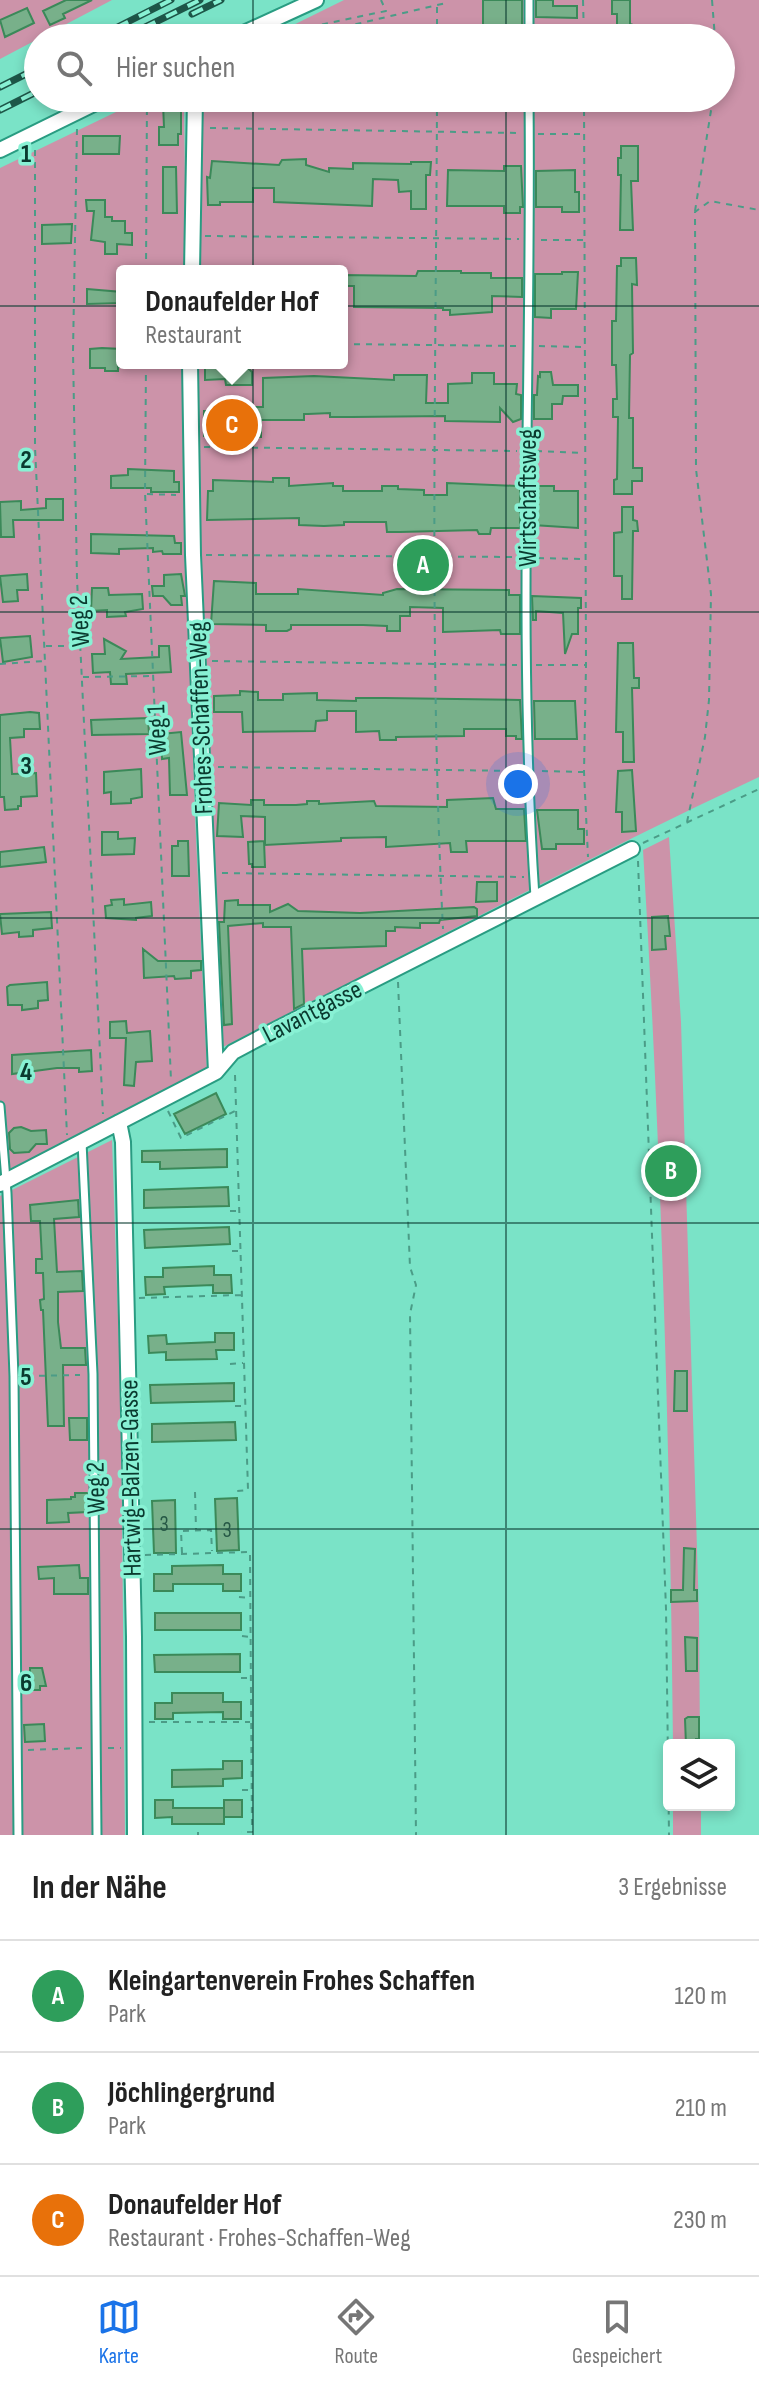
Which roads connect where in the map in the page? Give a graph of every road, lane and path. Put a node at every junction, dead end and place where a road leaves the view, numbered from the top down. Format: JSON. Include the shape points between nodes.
{"nodes":[{"id":1,"x":316,"y":0,"type":"edge"},
{"id":2,"x":381,"y":0,"type":"edge"},
{"id":3,"x":529,"y":0,"type":"edge"},
{"id":4,"x":583,"y":0,"type":"edge"},
{"id":5,"x":712,"y":0,"type":"edge"},
{"id":6,"x":446,"y":3,"type":"dead end"},
{"id":7,"x":437,"y":5,"type":"junction"},
{"id":8,"x":386,"y":11,"type":"junction"},
{"id":9,"x":388,"y":16,"type":"junction"},
{"id":10,"x":264,"y":24,"type":"edge"},
{"id":11,"x":324,"y":24,"type":"edge"},
{"id":12,"x":355,"y":24,"type":"edge"},
{"id":13,"x":437,"y":24,"type":"edge"},
{"id":14,"x":529,"y":24,"type":"edge"},
{"id":15,"x":584,"y":24,"type":"edge"},
{"id":16,"x":714,"y":24,"type":"edge"},
{"id":17,"x":77,"y":112,"type":"joint"},
{"id":18,"x":147,"y":112,"type":"edge"},
{"id":19,"x":195,"y":112,"type":"edge"},
{"id":20,"x":437,"y":112,"type":"edge"},
{"id":21,"x":529,"y":112,"type":"edge"},
{"id":22,"x":584,"y":112,"type":"edge"},
{"id":23,"x":711,"y":112,"type":"edge"},
{"id":24,"x":194,"y":128,"type":"junction"},
{"id":25,"x":437,"y":132,"type":"junction"},
{"id":26,"x":35,"y":133,"type":"junction"},
{"id":27,"x":529,"y":134,"type":"junction"},
{"id":28,"x":585,"y":134,"type":"junction"},
{"id":29,"x":0,"y":150,"type":"edge"},
{"id":30,"x":759,"y":210,"type":"edge"},
{"id":31,"x":695,"y":212,"type":"junction"},
{"id":32,"x":192,"y":236,"type":"junction"},
{"id":33,"x":435,"y":238,"type":"junction"},
{"id":34,"x":528,"y":240,"type":"junction"},
{"id":35,"x":584,"y":241,"type":"junction"},
{"id":36,"x":146,"y":265,"type":"edge"},
{"id":37,"x":192,"y":265,"type":"edge"},
{"id":38,"x":348,"y":344,"type":"edge"},
{"id":39,"x":434,"y":345,"type":"junction"},
{"id":40,"x":528,"y":346,"type":"junction"},
{"id":41,"x":584,"y":347,"type":"junction"},
{"id":42,"x":146,"y":369,"type":"edge"},
{"id":43,"x":190,"y":369,"type":"edge"},
{"id":44,"x":191,"y":446,"type":"junction"},
{"id":45,"x":436,"y":450,"type":"junction"},
{"id":46,"x":527,"y":451,"type":"junction"},
{"id":47,"x":584,"y":453,"type":"junction"},
{"id":48,"x":145,"y":494,"type":"junction"},
{"id":49,"x":192,"y":495,"type":"junction"},
{"id":50,"x":193,"y":555,"type":"junction"},
{"id":51,"x":435,"y":557,"type":"junction"},
{"id":52,"x":527,"y":557,"type":"junction"},
{"id":53,"x":585,"y":559,"type":"junction"},
{"id":54,"x":81,"y":646,"type":"junction"},
{"id":55,"x":44,"y":647,"type":"junction"},
{"id":56,"x":45,"y":661,"type":"junction"},
{"id":57,"x":199,"y":661,"type":"junction"},
{"id":58,"x":0,"y":664,"type":"edge"},
{"id":59,"x":436,"y":664,"type":"junction"},
{"id":60,"x":528,"y":665,"type":"junction"},
{"id":61,"x":586,"y":665,"type":"junction"},
{"id":62,"x":154,"y":676,"type":"junction"},
{"id":63,"x":82,"y":677,"type":"junction"},
{"id":64,"x":202,"y":767,"type":"junction"},
{"id":65,"x":437,"y":769,"type":"junction"},
{"id":66,"x":529,"y":771,"type":"junction"},
{"id":67,"x":584,"y":772,"type":"junction"},
{"id":68,"x":759,"y":789,"type":"edge"},
{"id":69,"x":687,"y":823,"type":"junction"},
{"id":70,"x":632,"y":849,"type":"junction"},
{"id":71,"x":588,"y":870,"type":"junction"},
{"id":72,"x":206,"y":873,"type":"junction"},
{"id":73,"x":440,"y":877,"type":"junction"},
{"id":74,"x":533,"y":877,"type":"junction"},
{"id":75,"x":535,"y":897,"type":"junction"},
{"id":76,"x":444,"y":944,"type":"junction"},
{"id":77,"x":397,"y":968,"type":"junction"},
{"id":78,"x":217,"y":1071,"type":"junction"},
{"id":79,"x":168,"y":1099,"type":"junction"},
{"id":80,"x":0,"y":1106,"type":"edge"},
{"id":81,"x":236,"y":1110,"type":"junction"},
{"id":82,"x":119,"y":1122,"type":"junction"},
{"id":83,"x":104,"y":1130,"type":"junction"},
{"id":84,"x":82,"y":1140,"type":"junction"},
{"id":85,"x":67,"y":1148,"type":"junction"},
{"id":86,"x":231,"y":1173,"type":"dead end"},
{"id":87,"x":238,"y":1173,"type":"junction"},
{"id":88,"x":2,"y":1183,"type":"edge"},
{"id":89,"x":230,"y":1211,"type":"dead end"},
{"id":90,"x":239,"y":1211,"type":"junction"},
{"id":91,"x":232,"y":1251,"type":"dead end"},
{"id":92,"x":241,"y":1251,"type":"junction"},
{"id":93,"x":242,"y":1295,"type":"junction"},
{"id":94,"x":127,"y":1299,"type":"junction"},
{"id":95,"x":245,"y":1363,"type":"junction"},
{"id":96,"x":230,"y":1364,"type":"dead end"},
{"id":97,"x":93,"y":1374,"type":"junction"},
{"id":98,"x":14,"y":1376,"type":"junction"},
{"id":99,"x":235,"y":1406,"type":"dead end"},
{"id":100,"x":246,"y":1406,"type":"junction"},
{"id":101,"x":240,"y":1445,"type":"dead end"},
{"id":102,"x":247,"y":1445,"type":"junction"},
{"id":103,"x":237,"y":1491,"type":"dead end"},
{"id":104,"x":195,"y":1492,"type":"dead end"},
{"id":105,"x":196,"y":1530,"type":"junction"},
{"id":106,"x":212,"y":1553,"type":"junction"},
{"id":107,"x":182,"y":1554,"type":"junction"},
{"id":108,"x":132,"y":1555,"type":"junction"},
{"id":109,"x":239,"y":1597,"type":"dead end"},
{"id":110,"x":251,"y":1598,"type":"junction"},
{"id":111,"x":242,"y":1636,"type":"dead end"},
{"id":112,"x":252,"y":1637,"type":"junction"},
{"id":113,"x":241,"y":1678,"type":"dead end"},
{"id":114,"x":252,"y":1679,"type":"junction"},
{"id":115,"x":252,"y":1722,"type":"junction"},
{"id":116,"x":134,"y":1723,"type":"junction"},
{"id":117,"x":98,"y":1748,"type":"junction"},
{"id":118,"x":134,"y":1748,"type":"junction"},
{"id":119,"x":19,"y":1750,"type":"junction"},
{"id":120,"x":242,"y":1790,"type":"dead end"},
{"id":121,"x":252,"y":1790,"type":"junction"},
{"id":122,"x":241,"y":1832,"type":"dead end"},
{"id":123,"x":18,"y":1835,"type":"edge"},
{"id":124,"x":97,"y":1835,"type":"edge"},
{"id":125,"x":135,"y":1835,"type":"edge"},
{"id":126,"x":416,"y":1835,"type":"edge"},
{"id":127,"x":669,"y":1835,"type":"edge"}],
"edges":[{"from":1,"to":10,"type":"street"},
{"from":2,"to":8,"type":"path"},
{"from":3,"to":14,"type":"lane"},
{"from":4,"to":15,"type":"path"},
{"from":5,"to":16,"type":"path"},
{"from":6,"to":7,"type":"path"},
{"from":7,"to":9,"type":"path"},
{"from":7,"to":13,"type":"path"},
{"from":8,"to":9,"type":"path"},
{"from":8,"to":11,"type":"path"},
{"from":9,"to":12,"type":"path"},
{"from":17,"to":26,"type":"street"},
{"from":17,"to":54,"type":"path","name":"Weg 2","via":[[73,351]]},
{"from":18,"to":36,"type":"path"},
{"from":19,"to":24,"type":"street"},
{"from":20,"to":25,"type":"path"},
{"from":21,"to":27,"type":"lane","name":"Wirtschaftsweg"},
{"from":22,"to":28,"type":"path"},
{"from":23,"to":31,"type":"path"},
{"from":24,"to":25,"type":"path"},
{"from":24,"to":32,"type":"street"},
{"from":25,"to":27,"type":"path"},
{"from":25,"to":33,"type":"path"},
{"from":26,"to":29,"type":"street"},
{"from":26,"to":55,"type":"path","via":[[35,447]]},
{"from":27,"to":28,"type":"path"},
{"from":27,"to":34,"type":"lane","name":"Wirtschaftsweg"},
{"from":28,"to":35,"type":"path"},
{"from":30,"to":31,"type":"path","via":[[710,201]]},
{"from":31,"to":69,"type":"path","via":[[696,469],[711,594],[709,700]]},
{"from":32,"to":33,"type":"path"},
{"from":32,"to":37,"type":"street"},
{"from":33,"to":34,"type":"path"},
{"from":33,"to":39,"type":"path"},
{"from":34,"to":35,"type":"path"},
{"from":34,"to":40,"type":"lane","name":"Wirtschaftsweg"},
{"from":35,"to":41,"type":"path"},
{"from":38,"to":39,"type":"path"},
{"from":39,"to":40,"type":"path"},
{"from":39,"to":45,"type":"path"},
{"from":40,"to":41,"type":"path"},
{"from":40,"to":46,"type":"lane","name":"Wirtschaftsweg"},
{"from":41,"to":47,"type":"path"},
{"from":42,"to":48,"type":"path","name":"Weg 1"},
{"from":43,"to":44,"type":"street","name":"Frohes-Schaffen-Weg"},
{"from":44,"to":45,"type":"path"},
{"from":44,"to":49,"type":"street","name":"Frohes-Schaffen-Weg"},
{"from":45,"to":46,"type":"path"},
{"from":45,"to":51,"type":"path"},
{"from":46,"to":47,"type":"path"},
{"from":46,"to":52,"type":"lane","name":"Wirtschaftsweg"},
{"from":47,"to":53,"type":"path"},
{"from":48,"to":49,"type":"path"},
{"from":48,"to":62,"type":"path","name":"Weg 1"},
{"from":49,"to":50,"type":"street","name":"Frohes-Schaffen-Weg"},
{"from":50,"to":51,"type":"path"},
{"from":50,"to":57,"type":"street","name":"Frohes-Schaffen-Weg"},
{"from":51,"to":52,"type":"path"},
{"from":51,"to":59,"type":"path"},
{"from":52,"to":53,"type":"path"},
{"from":52,"to":60,"type":"lane","name":"Wirtschaftsweg"},
{"from":53,"to":61,"type":"path"},
{"from":54,"to":55,"type":"path"},
{"from":54,"to":63,"type":"path","name":"Weg 2"},
{"from":55,"to":56,"type":"path"},
{"from":56,"to":58,"type":"path"},
{"from":56,"to":85,"type":"path"},
{"from":57,"to":59,"type":"path"},
{"from":57,"to":64,"type":"street","name":"Frohes-Schaffen-Weg"},
{"from":59,"to":60,"type":"path"},
{"from":59,"to":65,"type":"path"},
{"from":60,"to":61,"type":"path"},
{"from":60,"to":66,"type":"lane","name":"Wirtschaftsweg"},
{"from":61,"to":67,"type":"path"},
{"from":62,"to":63,"type":"path"},
{"from":62,"to":79,"type":"path","name":"Weg 1"},
{"from":63,"to":83,"type":"path","name":"Weg 2"},
{"from":64,"to":65,"type":"path"},
{"from":64,"to":72,"type":"street","name":"Frohes-Schaffen-Weg"},
{"from":65,"to":66,"type":"path"},
{"from":65,"to":73,"type":"path"},
{"from":66,"to":67,"type":"path"},
{"from":66,"to":74,"type":"lane","name":"Wirtschaftsweg"},
{"from":67,"to":71,"type":"path"},
{"from":68,"to":69,"type":"path"},
{"from":69,"to":70,"type":"path"},
{"from":70,"to":71,"type":"street","name":"Lavantgasse"},
{"from":70,"to":127,"type":"path","via":[[640,871],[646,1023]]},
{"from":71,"to":75,"type":"street","name":"Lavantgasse"},
{"from":72,"to":73,"type":"path"},
{"from":72,"to":78,"type":"street","name":"Frohes-Schaffen-Weg"},
{"from":73,"to":74,"type":"path"},
{"from":73,"to":76,"type":"path"},
{"from":74,"to":75,"type":"lane","name":"Wirtschaftsweg"},
{"from":75,"to":76,"type":"street","name":"Lavantgasse"},
{"from":76,"to":77,"type":"street","name":"Lavantgasse"},
{"from":77,"to":78,"type":"street","name":"Lavantgasse","via":[[233,1052]]},
{"from":77,"to":126,"type":"path","via":[[410,1267],[416,1285],[410,1314]]},
{"from":78,"to":79,"type":"street","name":"Lavantgasse"},
{"from":78,"to":81,"type":"path","via":[[223,1077],[234,1071]]},
{"from":79,"to":81,"type":"path","via":[[181,1138]]},
{"from":79,"to":82,"type":"street","name":"Lavantgasse"},
{"from":80,"to":88,"type":"lane"},
{"from":81,"to":87,"type":"path"},
{"from":82,"to":83,"type":"street","name":"Lavantgasse"},
{"from":82,"to":94,"type":"street","name":"Hartwig-Balzen-Gasse"},
{"from":83,"to":84,"type":"street","name":"Lavantgasse"},
{"from":84,"to":85,"type":"street","name":"Lavantgasse"},
{"from":84,"to":97,"type":"lane","name":"Weg 2"},
{"from":85,"to":88,"type":"street","name":"Lavantgasse"},
{"from":86,"to":87,"type":"path"},
{"from":87,"to":90,"type":"path"},
{"from":88,"to":98,"type":"lane"},
{"from":89,"to":90,"type":"path"},
{"from":90,"to":92,"type":"path"},
{"from":91,"to":92,"type":"path"},
{"from":92,"to":93,"type":"path"},
{"from":93,"to":94,"type":"path"},
{"from":93,"to":95,"type":"path"},
{"from":94,"to":108,"type":"street","name":"Hartwig-Balzen-Gasse"},
{"from":95,"to":96,"type":"path"},
{"from":95,"to":100,"type":"path"},
{"from":97,"to":98,"type":"path"},
{"from":97,"to":117,"type":"lane","name":"Weg 2"},
{"from":98,"to":119,"type":"lane"},
{"from":99,"to":100,"type":"path"},
{"from":100,"to":102,"type":"path"},
{"from":101,"to":102,"type":"path"},
{"from":102,"to":103,"type":"path","via":[[248,1490]]},
{"from":104,"to":105,"type":"path"},
{"from":105,"to":106,"type":"path","via":[[211,1530]]},
{"from":105,"to":107,"type":"path","via":[[181,1531]]},
{"from":106,"to":107,"type":"path"},
{"from":106,"to":110,"type":"path","via":[[250,1552]]},
{"from":107,"to":108,"type":"path"},
{"from":108,"to":116,"type":"street","name":"Hartwig-Balzen-Gasse"},
{"from":109,"to":110,"type":"path"},
{"from":110,"to":112,"type":"path"},
{"from":111,"to":112,"type":"path"},
{"from":112,"to":114,"type":"path"},
{"from":113,"to":114,"type":"path"},
{"from":114,"to":115,"type":"path"},
{"from":115,"to":116,"type":"path"},
{"from":115,"to":121,"type":"path"},
{"from":116,"to":118,"type":"street","name":"Hartwig-Balzen-Gasse"},
{"from":117,"to":118,"type":"path"},
{"from":117,"to":119,"type":"path"},
{"from":117,"to":124,"type":"lane","name":"Weg 2"},
{"from":118,"to":125,"type":"street","name":"Hartwig-Balzen-Gasse"},
{"from":119,"to":123,"type":"lane"},
{"from":120,"to":121,"type":"path"},
{"from":121,"to":122,"type":"path","via":[[252,1832]]}]}
